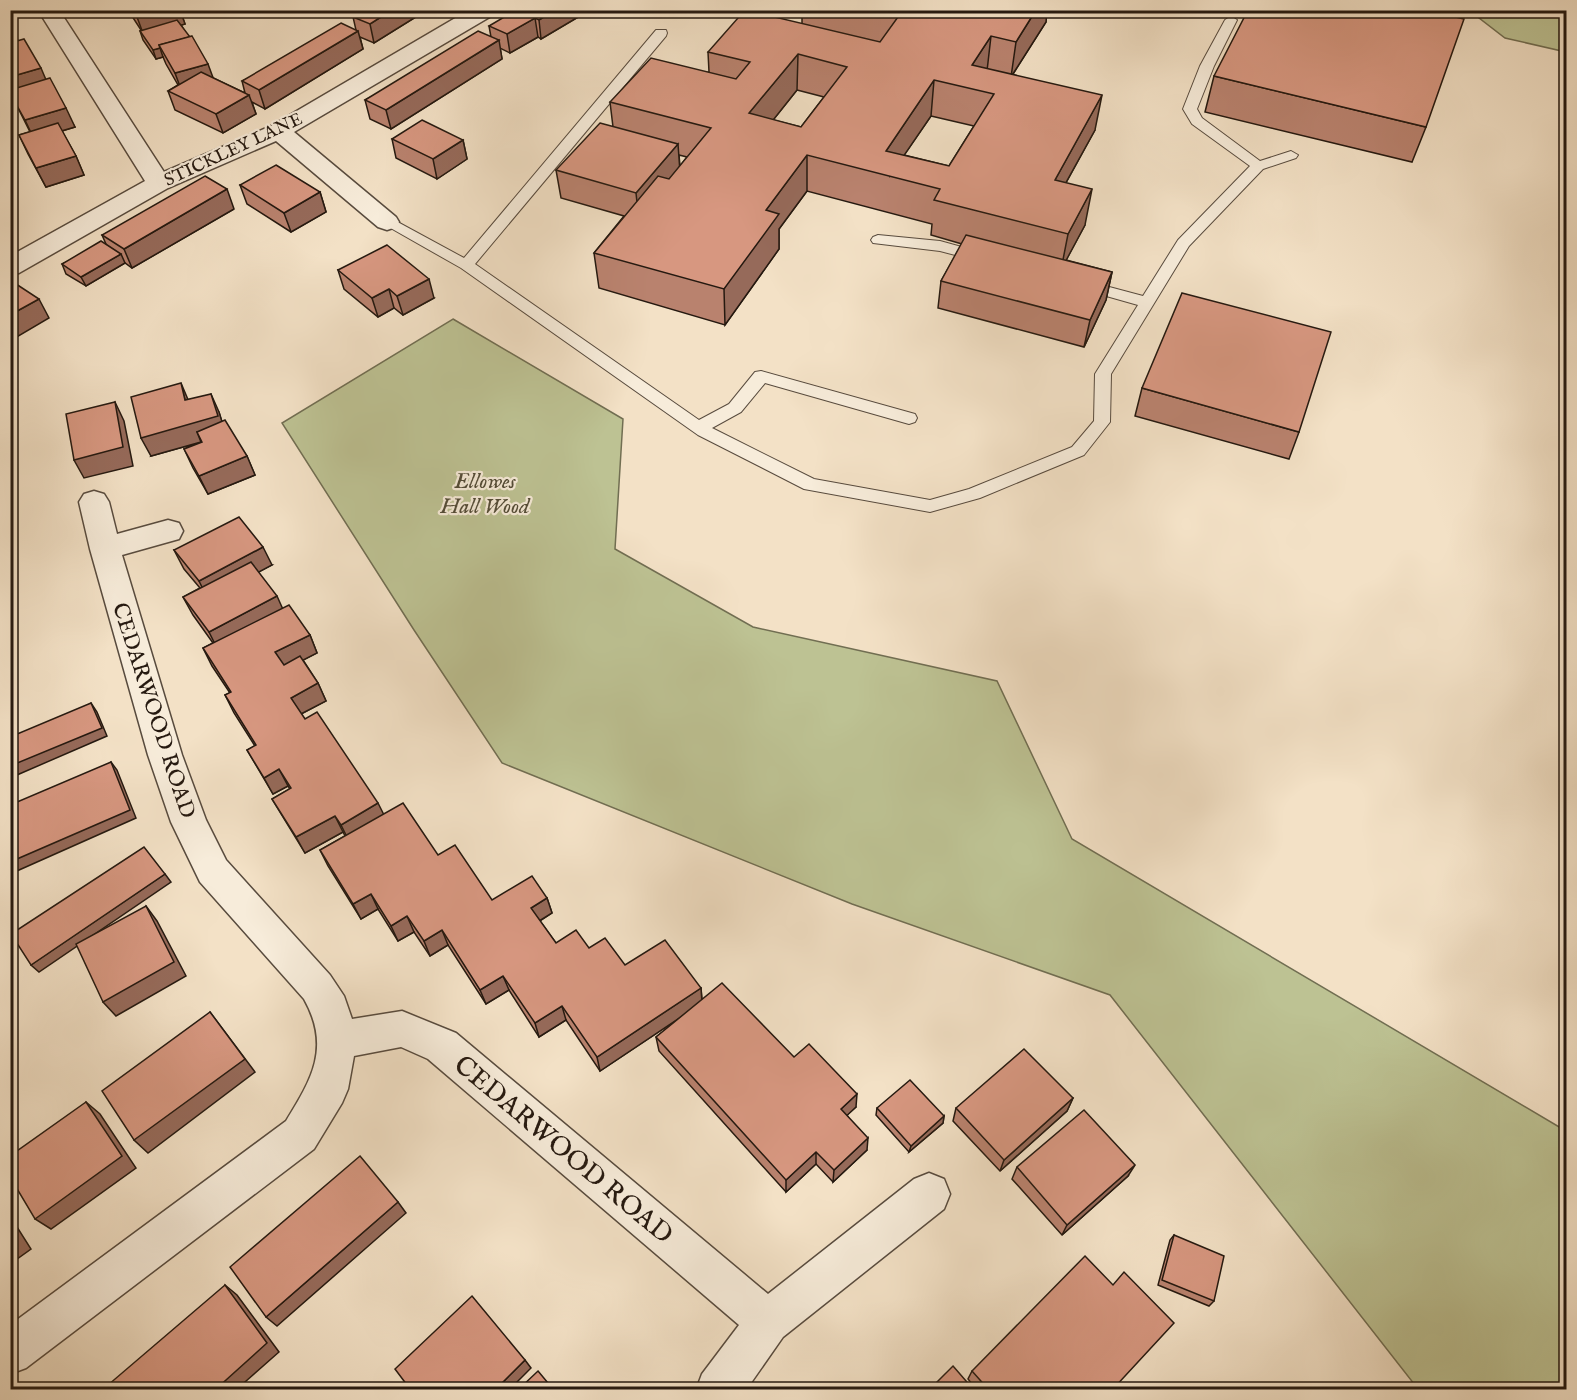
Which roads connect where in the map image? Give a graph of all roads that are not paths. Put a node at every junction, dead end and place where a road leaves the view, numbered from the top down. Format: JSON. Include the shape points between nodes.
{"nodes":[{"id":1,"x":48,"y":10,"type":"edge"},
{"id":2,"x":485,"y":10,"type":"edge"},
{"id":3,"x":1230,"y":20,"type":"dead end"},
{"id":4,"x":661,"y":33,"type":"dead end"},
{"id":5,"x":279,"y":131,"type":"junction"},
{"id":6,"x":1291,"y":155,"type":"dead end"},
{"id":7,"x":1258,"y":166,"type":"junction"},
{"id":8,"x":159,"y":183,"type":"junction"},
{"id":9,"x":387,"y":222,"type":"joint"},
{"id":10,"x":878,"y":240,"type":"dead end"},
{"id":11,"x":998,"y":262,"type":"edge"},
{"id":12,"x":466,"y":265,"type":"junction"},
{"id":13,"x":10,"y":267,"type":"edge"},
{"id":14,"x":1067,"y":280,"type":"edge"},
{"id":15,"x":1147,"y":302,"type":"junction"},
{"id":16,"x":909,"y":418,"type":"dead end"},
{"id":17,"x":699,"y":427,"type":"junction"},
{"id":18,"x":94,"y":502,"type":"dead end"},
{"id":19,"x":168,"y":531,"type":"dead end"},
{"id":20,"x":105,"y":549,"type":"junction"},
{"id":21,"x":338,"y":1040,"type":"junction"},
{"id":22,"x":929,"y":1194,"type":"dead end"},
{"id":23,"x":768,"y":1322,"type":"junction"},
{"id":24,"x":10,"y":1352,"type":"edge"},
{"id":25,"x":717,"y":1389,"type":"edge"}],
"edges":[{"from":1,"to":8,"type":"street"},
{"from":2,"to":5,"type":"street","name":"STICKLEY LANE"},
{"from":3,"to":7,"type":"lane","via":[[1190,109],[1197,121]]},
{"from":4,"to":12,"type":"lane"},
{"from":5,"to":8,"type":"street","name":"STICKLEY LANE"},
{"from":5,"to":9,"type":"street"},
{"from":6,"to":7,"type":"lane"},
{"from":7,"to":15,"type":"lane","via":[[1183,243]]},
{"from":8,"to":13,"type":"street","name":"STICKLEY LANE"},
{"from":9,"to":12,"type":"lane"},
{"from":10,"to":11,"type":"lane","via":[[940,246]]},
{"from":12,"to":17,"type":"lane"},
{"from":14,"to":15,"type":"lane"},
{"from":15,"to":17,"type":"lane","via":[[1103,374],[1102,422],[1078,451],[974,494],[930,506],[810,485]]},
{"from":16,"to":17,"type":"lane","via":[[761,376],[735,408]]},
{"from":18,"to":20,"type":"street","name":"CEDARWOOD ROAD"},
{"from":19,"to":20,"type":"street"},
{"from":20,"to":21,"type":"street","name":"CEDARWOOD ROAD","via":[[165,755],[189,822],[213,871],[317,987],[330,1009]]},
{"from":21,"to":23,"type":"street","name":"CEDARWOOD ROAD","via":[[402,1029],[442,1046]]},
{"from":21,"to":24,"type":"street","name":"CEDARWOOD ROAD","via":[[328,1089],[300,1135]]},
{"from":22,"to":23,"type":"street"},
{"from":23,"to":25,"type":"street"}]}
